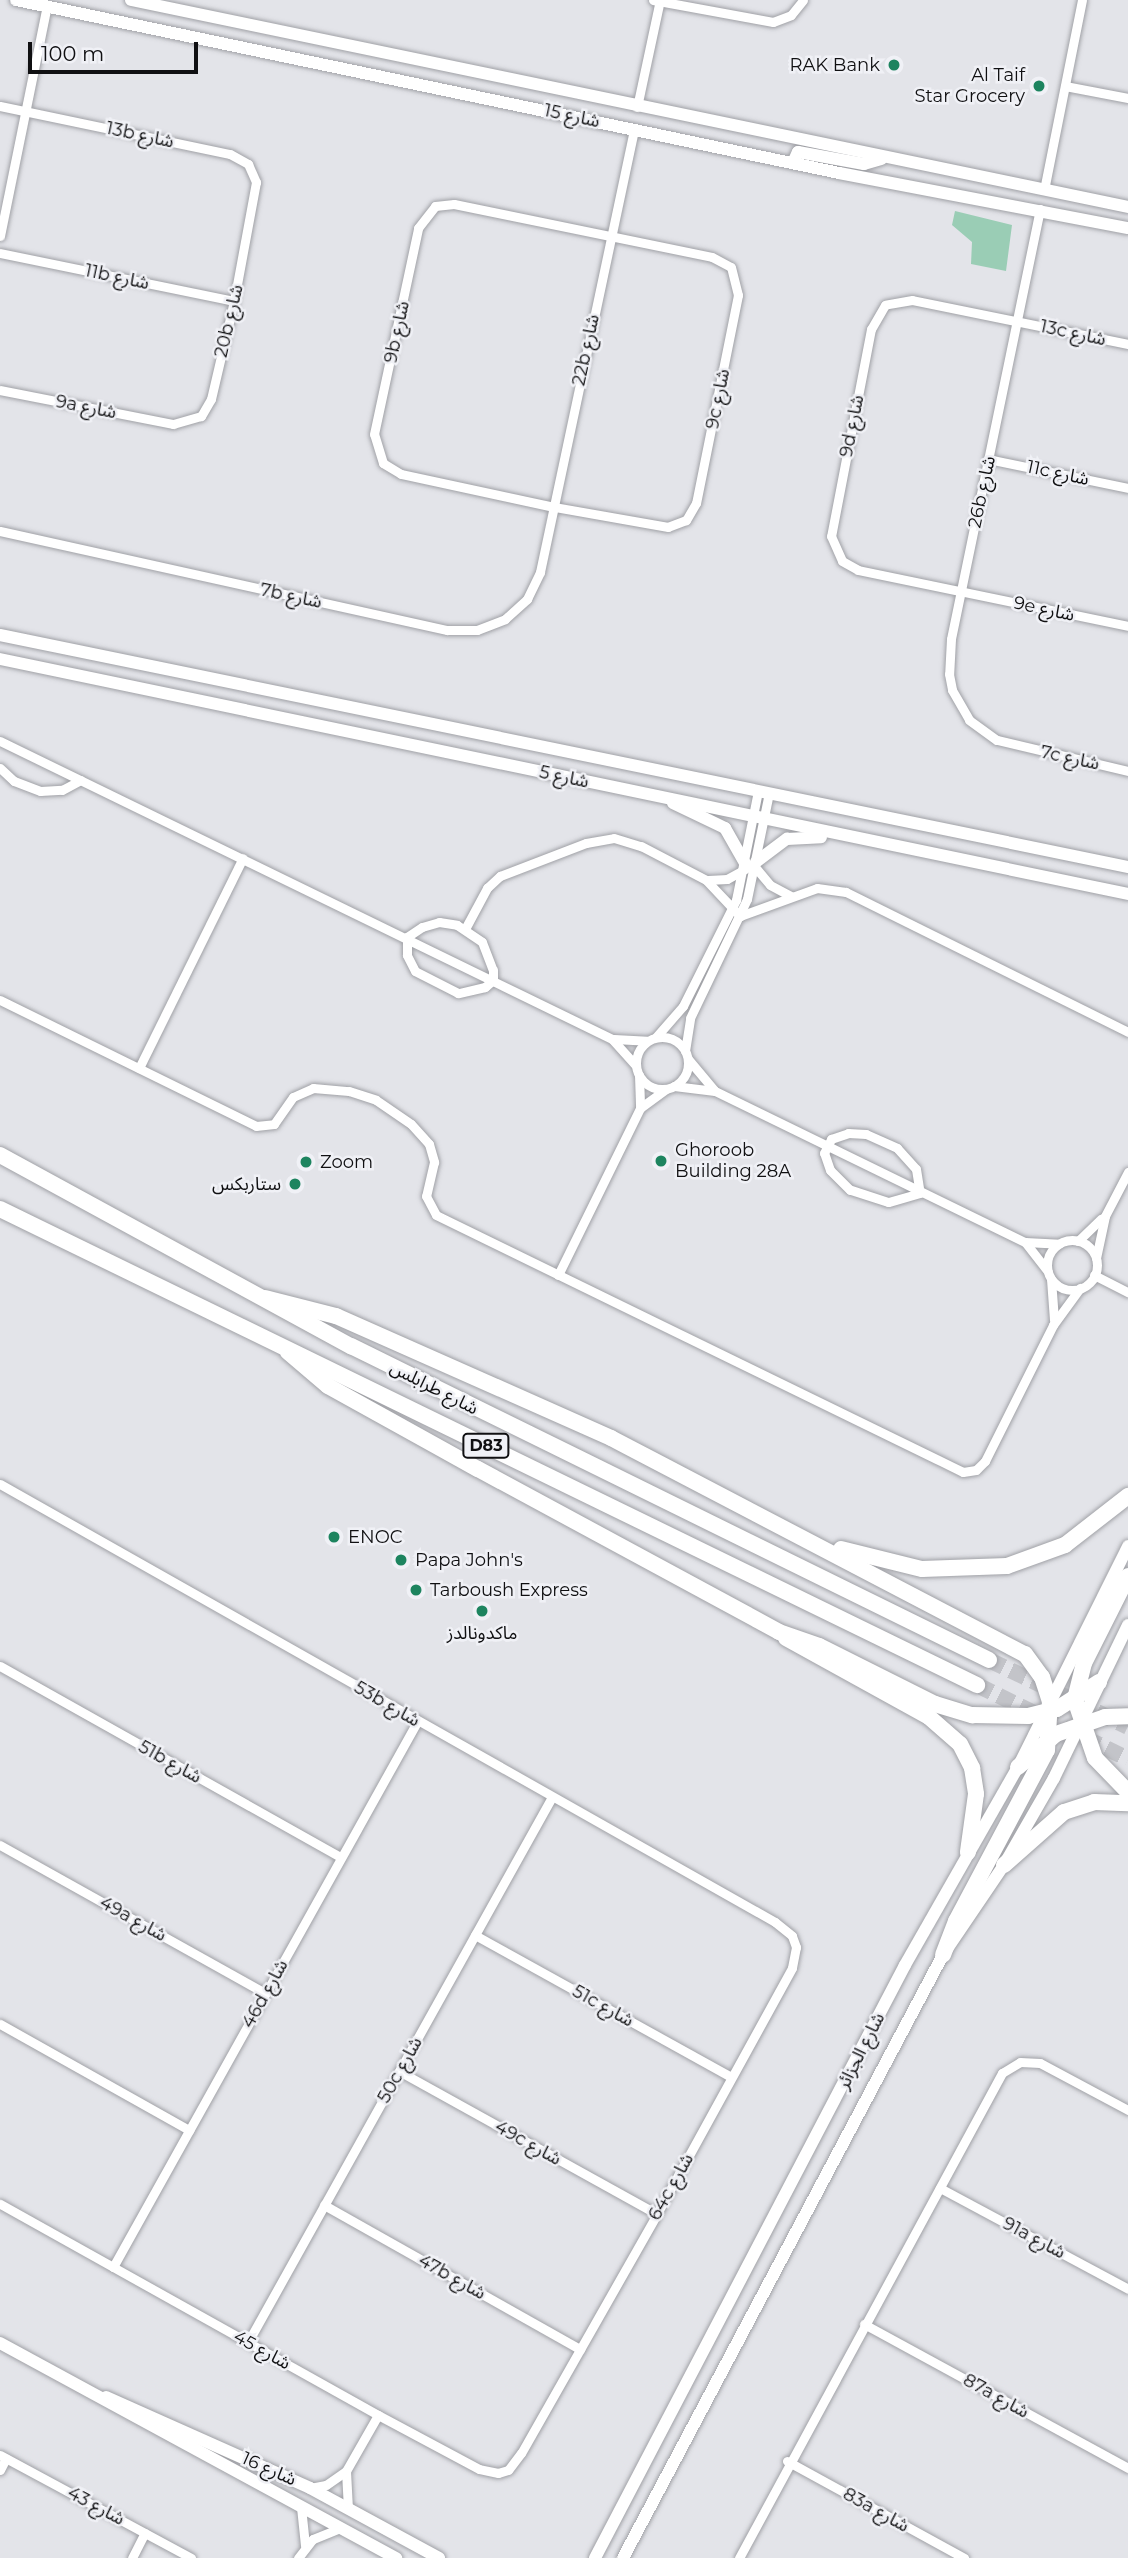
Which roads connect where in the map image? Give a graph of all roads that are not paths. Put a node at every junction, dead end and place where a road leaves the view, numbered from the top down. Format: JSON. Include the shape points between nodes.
{"nodes":[{"id":1,"x":16,"y":0,"type":"edge"},
{"id":2,"x":131,"y":0,"type":"edge"},
{"id":3,"x":657,"y":0,"type":"edge"},
{"id":4,"x":803,"y":0,"type":"edge"},
{"id":5,"x":1082,"y":0,"type":"edge"},
{"id":6,"x":47,"y":6,"type":"junction"},
{"id":7,"x":1065,"y":86,"type":"junction"},
{"id":8,"x":1128,"y":98,"type":"edge"},
{"id":9,"x":0,"y":106,"type":"edge"},
{"id":10,"x":637,"y":107,"type":"junction"},
{"id":11,"x":26,"y":111,"type":"junction"},
{"id":12,"x":634,"y":129,"type":"junction"},
{"id":13,"x":881,"y":159,"type":"junction"},
{"id":14,"x":793,"y":163,"type":"junction"},
{"id":15,"x":1044,"y":190,"type":"junction"},
{"id":16,"x":256,"y":192,"type":"joint"},
{"id":17,"x":1128,"y":207,"type":"edge"},
{"id":18,"x":1040,"y":209,"type":"junction"},
{"id":19,"x":1128,"y":228,"type":"edge"},
{"id":20,"x":0,"y":236,"type":"edge"},
{"id":21,"x":610,"y":236,"type":"junction"},
{"id":22,"x":0,"y":253,"type":"edge"},
{"id":23,"x":234,"y":301,"type":"junction"},
{"id":24,"x":1017,"y":321,"type":"junction"},
{"id":25,"x":1128,"y":344,"type":"edge"},
{"id":26,"x":0,"y":390,"type":"edge"},
{"id":27,"x":173,"y":424,"type":"joint"},
{"id":28,"x":988,"y":459,"type":"junction"},
{"id":29,"x":1128,"y":488,"type":"edge"},
{"id":30,"x":554,"y":507,"type":"junction"},
{"id":31,"x":0,"y":531,"type":"edge"},
{"id":32,"x":540,"y":572,"type":"joint"},
{"id":33,"x":961,"y":591,"type":"junction"},
{"id":34,"x":1128,"y":626,"type":"edge"},
{"id":35,"x":0,"y":635,"type":"edge"},
{"id":36,"x":0,"y":659,"type":"edge"},
{"id":37,"x":0,"y":741,"type":"edge"},
{"id":38,"x":1013,"y":746,"type":"joint"},
{"id":39,"x":0,"y":768,"type":"edge"},
{"id":40,"x":1128,"y":771,"type":"edge"},
{"id":41,"x":80,"y":780,"type":"junction"},
{"id":42,"x":763,"y":792,"type":"junction"},
{"id":43,"x":671,"y":800,"type":"junction"},
{"id":44,"x":759,"y":818,"type":"junction"},
{"id":45,"x":859,"y":839,"type":"junction"},
{"id":46,"x":243,"y":858,"type":"junction"},
{"id":47,"x":751,"y":866,"type":"junction"},
{"id":48,"x":1128,"y":867,"type":"edge"},
{"id":49,"x":706,"y":880,"type":"junction"},
{"id":50,"x":1128,"y":894,"type":"edge"},
{"id":51,"x":791,"y":896,"type":"junction"},
{"id":52,"x":731,"y":911,"type":"junction"},
{"id":53,"x":740,"y":916,"type":"junction"},
{"id":54,"x":465,"y":929,"type":"junction"},
{"id":55,"x":407,"y":937,"type":"junction"},
{"id":56,"x":493,"y":980,"type":"junction"},
{"id":57,"x":0,"y":1000,"type":"edge"},
{"id":58,"x":1128,"y":1032,"type":"edge"},
{"id":59,"x":612,"y":1039,"type":"junction"},
{"id":60,"x":652,"y":1039,"type":"junction"},
{"id":61,"x":687,"y":1055,"type":"junction"},
{"id":62,"x":139,"y":1068,"type":"junction"},
{"id":63,"x":637,"y":1070,"type":"junction"},
{"id":64,"x":670,"y":1087,"type":"junction"},
{"id":65,"x":715,"y":1091,"type":"junction"},
{"id":66,"x":640,"y":1108,"type":"junction"},
{"id":67,"x":825,"y":1145,"type":"junction"},
{"id":68,"x":0,"y":1155,"type":"edge"},
{"id":69,"x":1128,"y":1172,"type":"edge"},
{"id":70,"x":920,"y":1193,"type":"junction"},
{"id":71,"x":0,"y":1209,"type":"edge"},
{"id":72,"x":1105,"y":1216,"type":"junction"},
{"id":73,"x":1078,"y":1241,"type":"junction"},
{"id":74,"x":1025,"y":1242,"type":"junction"},
{"id":75,"x":1059,"y":1244,"type":"junction"},
{"id":76,"x":1096,"y":1258,"type":"junction"},
{"id":77,"x":558,"y":1275,"type":"junction"},
{"id":78,"x":1050,"y":1275,"type":"junction"},
{"id":79,"x":1094,"y":1275,"type":"junction"},
{"id":80,"x":1080,"y":1288,"type":"junction"},
{"id":81,"x":1128,"y":1292,"type":"edge"},
{"id":82,"x":265,"y":1298,"type":"junction"},
{"id":83,"x":1053,"y":1325,"type":"junction"},
{"id":84,"x":282,"y":1344,"type":"junction"},
{"id":85,"x":0,"y":1484,"type":"edge"},
{"id":86,"x":1128,"y":1496,"type":"edge"},
{"id":87,"x":808,"y":1540,"type":"junction"},
{"id":88,"x":1128,"y":1545,"type":"edge"},
{"id":89,"x":1128,"y":1576,"type":"edge"},
{"id":90,"x":1128,"y":1625,"type":"edge"},
{"id":91,"x":779,"y":1632,"type":"junction"},
{"id":92,"x":989,"y":1660,"type":"tunnel mouth"},
{"id":93,"x":0,"y":1665,"type":"edge"},
{"id":94,"x":1099,"y":1682,"type":"junction"},
{"id":95,"x":977,"y":1685,"type":"tunnel mouth"},
{"id":96,"x":1075,"y":1700,"type":"junction"},
{"id":97,"x":1049,"y":1708,"type":"junction"},
{"id":98,"x":1128,"y":1716,"type":"edge"},
{"id":99,"x":417,"y":1722,"type":"junction"},
{"id":100,"x":1080,"y":1724,"type":"junction"},
{"id":101,"x":1049,"y":1738,"type":"junction"},
{"id":102,"x":1018,"y":1767,"type":"junction"},
{"id":103,"x":1128,"y":1792,"type":"edge"},
{"id":104,"x":552,"y":1797,"type":"junction"},
{"id":105,"x":1128,"y":1803,"type":"edge"},
{"id":106,"x":0,"y":1845,"type":"edge"},
{"id":107,"x":968,"y":1852,"type":"junction"},
{"id":108,"x":341,"y":1857,"type":"junction"},
{"id":109,"x":1004,"y":1865,"type":"junction"},
{"id":110,"x":775,"y":1922,"type":"joint"},
{"id":111,"x":475,"y":1935,"type":"junction"},
{"id":112,"x":943,"y":1955,"type":"junction"},
{"id":113,"x":265,"y":1993,"type":"junction"},
{"id":114,"x":0,"y":2024,"type":"edge"},
{"id":115,"x":399,"y":2071,"type":"junction"},
{"id":116,"x":731,"y":2077,"type":"junction"},
{"id":117,"x":1128,"y":2110,"type":"edge"},
{"id":118,"x":189,"y":2130,"type":"junction"},
{"id":119,"x":940,"y":2188,"type":"junction"},
{"id":120,"x":0,"y":2204,"type":"edge"},
{"id":121,"x":324,"y":2206,"type":"junction"},
{"id":122,"x":657,"y":2214,"type":"junction"},
{"id":123,"x":113,"y":2267,"type":"junction"},
{"id":124,"x":1128,"y":2289,"type":"edge"},
{"id":125,"x":864,"y":2324,"type":"junction"},
{"id":126,"x":248,"y":2342,"type":"junction"},
{"id":127,"x":0,"y":2343,"type":"edge"},
{"id":128,"x":580,"y":2349,"type":"junction"},
{"id":129,"x":92,"y":2393,"type":"junction"},
{"id":130,"x":378,"y":2415,"type":"junction"},
{"id":131,"x":521,"y":2453,"type":"joint"},
{"id":132,"x":3,"y":2457,"type":"edge"},
{"id":133,"x":787,"y":2461,"type":"junction"},
{"id":134,"x":1128,"y":2469,"type":"edge"},
{"id":135,"x":0,"y":2470,"type":"edge"},
{"id":136,"x":346,"y":2471,"type":"junction"},
{"id":137,"x":310,"y":2488,"type":"junction"},
{"id":138,"x":301,"y":2507,"type":"junction"},
{"id":139,"x":348,"y":2508,"type":"junction"},
{"id":140,"x":341,"y":2528,"type":"junction"},
{"id":141,"x":145,"y":2533,"type":"junction"},
{"id":142,"x":305,"y":2546,"type":"junction"},
{"id":143,"x":132,"y":2558,"type":"edge"},
{"id":144,"x":191,"y":2558,"type":"edge"},
{"id":145,"x":298,"y":2558,"type":"edge"},
{"id":146,"x":396,"y":2558,"type":"edge"},
{"id":147,"x":439,"y":2558,"type":"edge"},
{"id":148,"x":595,"y":2558,"type":"edge"},
{"id":149,"x":623,"y":2558,"type":"edge"},
{"id":150,"x":739,"y":2558,"type":"edge"},
{"id":151,"x":964,"y":2558,"type":"edge"}],
"edges":[{"from":1,"to":6,"type":"street","name":"شارع 15"},
{"from":2,"to":10,"type":"street","name":"شارع 15"},
{"from":3,"to":4,"type":"street","via":[[773,22],[791,15]]},
{"from":3,"to":10,"type":"street"},
{"from":5,"to":7,"type":"street"},
{"from":6,"to":11,"type":"street"},
{"from":6,"to":12,"type":"street","name":"شارع 15"},
{"from":7,"to":8,"type":"street"},
{"from":7,"to":15,"type":"street"},
{"from":9,"to":11,"type":"street","name":"13b شارع"},
{"from":10,"to":13,"type":"street","name":"شارع 15"},
{"from":11,"to":16,"type":"street","name":"13b شارع","via":[[239,157],[253,172]]},
{"from":11,"to":20,"type":"street"},
{"from":12,"to":14,"type":"street","name":"شارع 15"},
{"from":12,"to":21,"type":"street","name":"22b شارع"},
{"from":13,"to":14,"type":"street","via":[[864,164],[798,152]]},
{"from":13,"to":15,"type":"street","name":"شارع 15"},
{"from":14,"to":18,"type":"street","name":"شارع 15"},
{"from":15,"to":17,"type":"street","name":"شارع 15"},
{"from":16,"to":23,"type":"street","name":"20b شارع"},
{"from":18,"to":19,"type":"street","name":"شارع 15"},
{"from":18,"to":24,"type":"street","name":"26b شارع"},
{"from":21,"to":30,"type":"street","name":"22b شارع"},
{"from":21,"to":30,"type":"street","name":"9c شارع","via":[[712,257],[731,267],[738,295],[718,400],[696,503],[686,520],[668,527]]},
{"from":21,"to":30,"type":"street","name":"9b شارع","via":[[454,204],[427,211],[418,228],[374,434],[378,455],[401,474]]},
{"from":22,"to":23,"type":"street","name":"11b شارع"},
{"from":23,"to":27,"type":"street","name":"20b شارع","via":[[207,409],[192,422]]},
{"from":24,"to":25,"type":"street","name":"13c شارع"},
{"from":24,"to":28,"type":"street","name":"26b شارع"},
{"from":24,"to":33,"type":"street","name":"9d شارع","via":[[903,299],[878,312],[871,328],[832,528],[833,545],[842,561],[858,570]]},
{"from":26,"to":27,"type":"street","name":"9a شارع"},
{"from":28,"to":29,"type":"street","name":"11c شارع"},
{"from":28,"to":33,"type":"street","name":"26b شارع"},
{"from":30,"to":32,"type":"street","name":"22b شارع"},
{"from":31,"to":32,"type":"street","name":"7b شارع","via":[[462,631],[492,625],[511,614],[527,599]]},
{"from":33,"to":34,"type":"street","name":"9e شارع"},
{"from":33,"to":38,"type":"street","name":"26b شارع","via":[[948,656],[952,690],[969,720]]},
{"from":35,"to":42,"type":"street","name":"شارع 5"},
{"from":36,"to":43,"type":"street","name":"شارع 5"},
{"from":37,"to":41,"type":"street"},
{"from":38,"to":40,"type":"street","name":"7c شارع"},
{"from":39,"to":41,"type":"street","via":[[14,781],[40,791],[62,790]]},
{"from":41,"to":46,"type":"street"},
{"from":42,"to":44,"type":"street"},
{"from":42,"to":48,"type":"street","name":"شارع 5"},
{"from":43,"to":44,"type":"street","name":"شارع 5"},
{"from":43,"to":47,"type":"street","via":[[681,810],[725,828]]},
{"from":44,"to":45,"type":"street","name":"شارع 5"},
{"from":44,"to":47,"type":"street"},
{"from":45,"to":47,"type":"street","via":[[797,837],[778,844]]},
{"from":45,"to":50,"type":"street","name":"شارع 5"},
{"from":46,"to":55,"type":"street"},
{"from":46,"to":62,"type":"street"},
{"from":47,"to":49,"type":"street","via":[[727,879]]},
{"from":47,"to":51,"type":"street","via":[[770,885]]},
{"from":47,"to":52,"type":"street"},
{"from":47,"to":53,"type":"street"},
{"from":49,"to":52,"type":"street","via":[[722,893]]},
{"from":49,"to":54,"type":"street","via":[[632,842],[595,840],[500,876],[487,888]]},
{"from":51,"to":53,"type":"street"},
{"from":51,"to":58,"type":"street","via":[[825,887],[846,892]]},
{"from":52,"to":53,"type":"street"},
{"from":52,"to":60,"type":"street","via":[[683,1006]]},
{"from":53,"to":61,"type":"street","via":[[690,1018]]},
{"from":54,"to":55,"type":"street","via":[[430,924]]},
{"from":54,"to":56,"type":"street","via":[[488,950]]},
{"from":55,"to":56,"type":"street"},
{"from":55,"to":56,"type":"street","via":[[410,963],[439,987],[467,993]]},
{"from":56,"to":59,"type":"street"},
{"from":57,"to":62,"type":"street"},
{"from":59,"to":60,"type":"street"},
{"from":59,"to":63,"type":"street"},
{"from":60,"to":61,"type":"street","via":[[676,1041]]},
{"from":60,"to":63,"type":"street","via":[[638,1052]]},
{"from":61,"to":64,"type":"street","via":[[686,1074]]},
{"from":61,"to":65,"type":"street"},
{"from":62,"to":77,"type":"street","via":[[262,1128],[279,1121],[293,1097],[306,1089],[335,1089],[376,1100],[400,1115],[429,1144],[434,1162],[426,1196],[432,1211]]},
{"from":63,"to":64,"type":"street","via":[[653,1087]]},
{"from":63,"to":66,"type":"street"},
{"from":64,"to":65,"type":"street"},
{"from":64,"to":66,"type":"street"},
{"from":65,"to":67,"type":"street"},
{"from":66,"to":77,"type":"street"},
{"from":67,"to":70,"type":"street"},
{"from":67,"to":70,"type":"street","via":[[831,1170],[858,1195],[888,1202]]},
{"from":67,"to":70,"type":"street","via":[[848,1133],[886,1141],[912,1162]]},
{"from":68,"to":82,"type":"highway","name":"شارع طرابلس","number":"D83"},
{"from":69,"to":72,"type":"street"},
{"from":70,"to":74,"type":"street"},
{"from":71,"to":84,"type":"highway","name":"شارع طرابلس","number":"D83"},
{"from":72,"to":73,"type":"street"},
{"from":72,"to":76,"type":"street"},
{"from":73,"to":75,"type":"street"},
{"from":73,"to":76,"type":"street"},
{"from":74,"to":75,"type":"street"},
{"from":74,"to":78,"type":"street"},
{"from":75,"to":78,"type":"street","via":[[1049,1256]]},
{"from":76,"to":79,"type":"street"},
{"from":77,"to":83,"type":"street","via":[[963,1472],[976,1470],[985,1461]]},
{"from":78,"to":80,"type":"street","via":[[1064,1288]]},
{"from":78,"to":83,"type":"street"},
{"from":79,"to":80,"type":"street"},
{"from":79,"to":81,"type":"street"},
{"from":80,"to":83,"type":"street"},
{"from":82,"to":87,"type":"highway","via":[[336,1316],[494,1385],[611,1438]]},
{"from":82,"to":92,"type":"highway","name":"شارع طرابلس","number":"D83","via":[[656,1499]]},
{"from":84,"to":91,"type":"highway","via":[[328,1387]]},
{"from":84,"to":95,"type":"highway","name":"شارع طرابلس","number":"D83"},
{"from":85,"to":99,"type":"street","name":"53b شارع"},
{"from":86,"to":87,"type":"highway","via":[[1065,1545],[1027,1561],[979,1570],[922,1569]]},
{"from":87,"to":97,"type":"highway","via":[[1016,1647],[1036,1668]]},
{"from":88,"to":97,"type":"street","name":"شارع الجزائر"},
{"from":89,"to":96,"type":"highway","via":[[1084,1663]]},
{"from":90,"to":94,"type":"street","name":"شارع الجزائر"},
{"from":91,"to":97,"type":"highway","via":[[819,1646],[947,1709],[996,1718]]},
{"from":91,"to":107,"type":"highway","via":[[811,1656],[929,1717],[960,1744],[972,1768],[976,1794]]},
{"from":93,"to":108,"type":"street","name":"51b شارع"},
{"from":94,"to":96,"type":"highway"},
{"from":94,"to":100,"type":"street","name":"شارع الجزائر"},
{"from":96,"to":97,"type":"highway"},
{"from":96,"to":100,"type":"highway"},
{"from":97,"to":101,"type":"highway"},
{"from":97,"to":102,"type":"street","name":"شارع الجزائر"},
{"from":98,"to":100,"type":"highway"},
{"from":99,"to":104,"type":"street","name":"53b شارع"},
{"from":99,"to":108,"type":"street","name":"46d شارع"},
{"from":100,"to":101,"type":"highway"},
{"from":100,"to":103,"type":"highway","via":[[1094,1758]]},
{"from":100,"to":109,"type":"street","name":"شارع الجزائر"},
{"from":101,"to":102,"type":"highway"},
{"from":101,"to":112,"type":"highway","via":[[1043,1760],[950,1932]]},
{"from":102,"to":107,"type":"street","name":"شارع الجزائر"},
{"from":104,"to":110,"type":"street","name":"53b شارع"},
{"from":104,"to":111,"type":"street","name":"50c شارع"},
{"from":105,"to":109,"type":"highway","via":[[1094,1802],[1065,1812]]},
{"from":106,"to":113,"type":"street","name":"49a شارع"},
{"from":107,"to":148,"type":"street","name":"شارع الجزائر"},
{"from":108,"to":113,"type":"street","name":"46d شارع"},
{"from":109,"to":112,"type":"street","name":"شارع الجزائر"},
{"from":110,"to":116,"type":"street","name":"64c شارع","via":[[792,1936],[796,1958]]},
{"from":111,"to":115,"type":"street","name":"50c شارع"},
{"from":111,"to":116,"type":"street","name":"51c شارع"},
{"from":112,"to":149,"type":"street","name":"شارع الجزائر"},
{"from":113,"to":118,"type":"street","name":"46d شارع"},
{"from":114,"to":118,"type":"street"},
{"from":115,"to":121,"type":"street","name":"50c شارع"},
{"from":115,"to":122,"type":"street","name":"49c شارع"},
{"from":116,"to":122,"type":"street","name":"64c شارع"},
{"from":117,"to":119,"type":"street","via":[[1030,2060],[1010,2066],[996,2082]]},
{"from":118,"to":123,"type":"street","name":"46d شارع"},
{"from":119,"to":124,"type":"street","name":"91a شارع"},
{"from":119,"to":125,"type":"street"},
{"from":120,"to":123,"type":"street","name":"شارع 45"},
{"from":121,"to":126,"type":"street","name":"50c شارع"},
{"from":121,"to":128,"type":"street","name":"47b شارع"},
{"from":122,"to":128,"type":"street","name":"64c شارع"},
{"from":123,"to":126,"type":"street","name":"شارع 45"},
{"from":125,"to":133,"type":"street"},
{"from":125,"to":134,"type":"street","name":"87a شارع"},
{"from":126,"to":130,"type":"street","name":"شارع 45"},
{"from":127,"to":129,"type":"street","name":"شارع 16"},
{"from":128,"to":131,"type":"street","name":"64c شارع"},
{"from":129,"to":137,"type":"street","name":"شارع 16"},
{"from":129,"to":138,"type":"street","name":"شارع 16"},
{"from":130,"to":131,"type":"street","name":"شارع 45","via":[[488,2473],[508,2470]]},
{"from":130,"to":136,"type":"street"},
{"from":132,"to":135,"type":"street"},
{"from":132,"to":141,"type":"street","name":"شارع 43"},
{"from":133,"to":150,"type":"street"},
{"from":133,"to":151,"type":"street","name":"83a شارع"},
{"from":136,"to":137,"type":"street","via":[[326,2485]]},
{"from":136,"to":139,"type":"street"},
{"from":137,"to":139,"type":"street","name":"شارع 16"},
{"from":138,"to":140,"type":"street","name":"شارع 16"},
{"from":138,"to":142,"type":"street"},
{"from":139,"to":147,"type":"street","name":"شارع 16"},
{"from":140,"to":142,"type":"street"},
{"from":140,"to":146,"type":"street","name":"شارع 16"},
{"from":141,"to":143,"type":"street"},
{"from":141,"to":144,"type":"street","name":"شارع 43"},
{"from":142,"to":145,"type":"street"}]}
